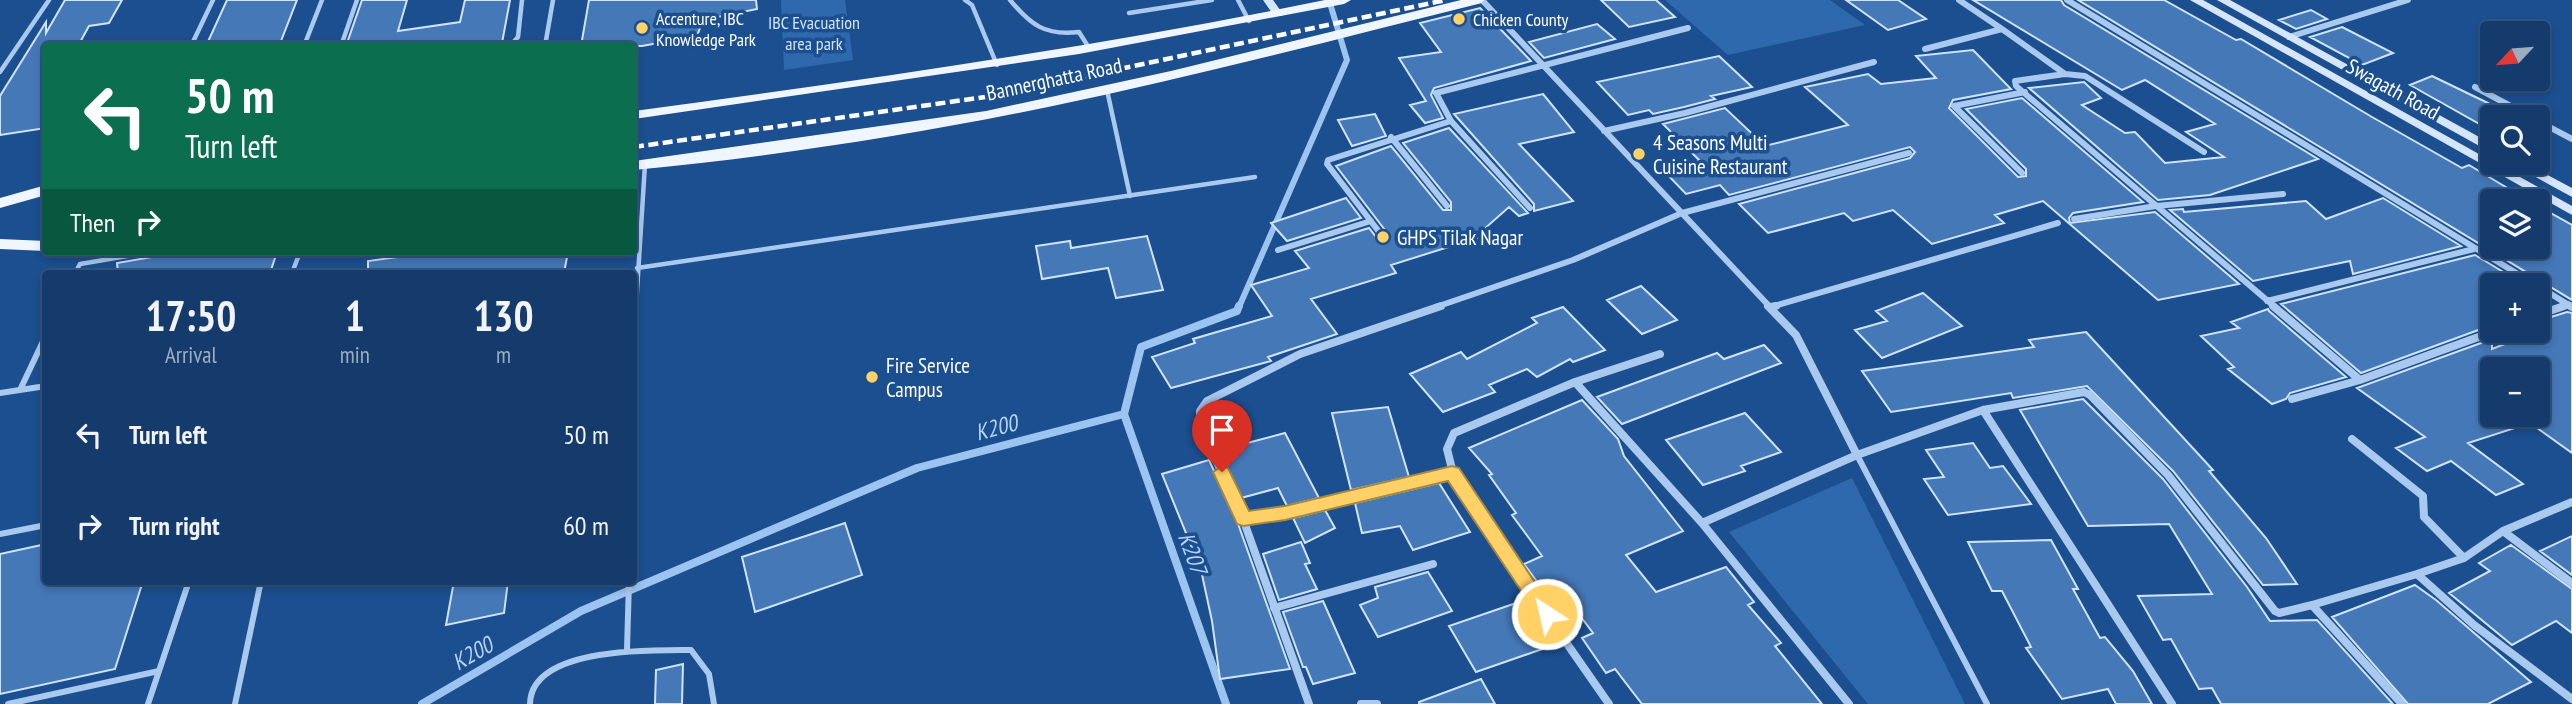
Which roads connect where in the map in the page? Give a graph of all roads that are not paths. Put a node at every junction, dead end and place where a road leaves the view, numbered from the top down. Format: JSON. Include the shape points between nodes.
{"nodes":[{"id":1,"x":49,"y":0,"type":"edge"},
{"id":2,"x":213,"y":0,"type":"edge"},
{"id":3,"x":322,"y":0,"type":"edge"},
{"id":4,"x":357,"y":0,"type":"edge"},
{"id":5,"x":522,"y":0,"type":"edge"},
{"id":6,"x":553,"y":0,"type":"edge"},
{"id":7,"x":965,"y":0,"type":"edge"},
{"id":8,"x":1010,"y":0,"type":"edge"},
{"id":9,"x":1212,"y":0,"type":"edge"},
{"id":10,"x":1238,"y":0,"type":"edge"},
{"id":11,"x":1268,"y":0,"type":"edge"},
{"id":12,"x":1480,"y":0,"type":"edge"},
{"id":13,"x":1959,"y":0,"type":"edge"},
{"id":14,"x":2067,"y":0,"type":"edge"},
{"id":15,"x":2195,"y":0,"type":"edge"},
{"id":16,"x":2222,"y":0,"type":"edge"},
{"id":17,"x":2408,"y":0,"type":"edge"},
{"id":18,"x":1341,"y":1,"type":"edge"},
{"id":19,"x":1129,"y":13,"type":"dead end"},
{"id":20,"x":1278,"y":15,"type":"junction"},
{"id":21,"x":1249,"y":21,"type":"junction"},
{"id":22,"x":1688,"y":28,"type":"dead end"},
{"id":23,"x":2002,"y":29,"type":"junction"},
{"id":24,"x":2289,"y":37,"type":"junction"},
{"id":25,"x":193,"y":42,"type":"edge"},
{"id":26,"x":306,"y":42,"type":"edge"},
{"id":27,"x":342,"y":42,"type":"edge"},
{"id":28,"x":514,"y":42,"type":"edge"},
{"id":29,"x":546,"y":42,"type":"edge"},
{"id":30,"x":1925,"y":49,"type":"dead end"},
{"id":31,"x":1090,"y":51,"type":"junction"},
{"id":32,"x":1874,"y":62,"type":"dead end"},
{"id":33,"x":997,"y":66,"type":"junction"},
{"id":34,"x":1543,"y":66,"type":"junction"},
{"id":35,"x":0,"y":72,"type":"edge"},
{"id":36,"x":2066,"y":74,"type":"junction"},
{"id":37,"x":2475,"y":87,"type":"dead end"},
{"id":38,"x":1107,"y":89,"type":"junction"},
{"id":39,"x":2025,"y":92,"type":"junction"},
{"id":40,"x":2509,"y":105,"type":"edge"},
{"id":41,"x":637,"y":115,"type":"edge"},
{"id":42,"x":1451,"y":121,"type":"junction"},
{"id":43,"x":2550,"y":127,"type":"edge"},
{"id":44,"x":1604,"y":131,"type":"junction"},
{"id":45,"x":1391,"y":137,"type":"junction"},
{"id":46,"x":2572,"y":139,"type":"edge"},
{"id":47,"x":2480,"y":142,"type":"edge"},
{"id":48,"x":2204,"y":152,"type":"dead end"},
{"id":49,"x":1909,"y":153,"type":"dead end"},
{"id":50,"x":639,"y":165,"type":"edge"},
{"id":51,"x":2022,"y":173,"type":"dead end"},
{"id":52,"x":2538,"y":175,"type":"edge"},
{"id":53,"x":1255,"y":177,"type":"dead end"},
{"id":54,"x":42,"y":191,"type":"edge"},
{"id":55,"x":2572,"y":193,"type":"edge"},
{"id":56,"x":2283,"y":194,"type":"dead end"},
{"id":57,"x":1130,"y":196,"type":"junction"},
{"id":58,"x":0,"y":203,"type":"edge"},
{"id":59,"x":1447,"y":206,"type":"dead end"},
{"id":60,"x":2156,"y":206,"type":"junction"},
{"id":61,"x":1530,"y":208,"type":"dead end"},
{"id":62,"x":2572,"y":211,"type":"edge"},
{"id":63,"x":1682,"y":213,"type":"junction"},
{"id":64,"x":2074,"y":219,"type":"dead end"},
{"id":65,"x":1371,"y":221,"type":"junction"},
{"id":66,"x":2058,"y":223,"type":"dead end"},
{"id":67,"x":1383,"y":237,"type":"dead end"},
{"id":68,"x":0,"y":244,"type":"edge"},
{"id":69,"x":42,"y":246,"type":"edge"},
{"id":70,"x":2474,"y":248,"type":"junction"},
{"id":71,"x":1278,"y":250,"type":"dead end"},
{"id":72,"x":127,"y":256,"type":"edge"},
{"id":73,"x":637,"y":268,"type":"joint"},
{"id":74,"x":77,"y":270,"type":"edge"},
{"id":75,"x":2515,"y":273,"type":"edge"},
{"id":76,"x":2550,"y":293,"type":"edge"},
{"id":77,"x":2267,"y":301,"type":"junction"},
{"id":78,"x":2570,"y":305,"type":"edge"},
{"id":79,"x":1770,"y":307,"type":"junction"},
{"id":80,"x":2550,"y":311,"type":"edge"},
{"id":81,"x":2480,"y":336,"type":"edge"},
{"id":82,"x":42,"y":343,"type":"edge"},
{"id":83,"x":1660,"y":354,"type":"dead end"},
{"id":84,"x":2360,"y":380,"type":"junction"},
{"id":85,"x":1575,"y":382,"type":"junction"},
{"id":86,"x":42,"y":387,"type":"edge"},
{"id":87,"x":20,"y":390,"type":"junction"},
{"id":88,"x":0,"y":393,"type":"edge"},
{"id":89,"x":2292,"y":399,"type":"dead end"},
{"id":90,"x":1983,"y":410,"type":"junction"},
{"id":91,"x":2352,"y":439,"type":"dead end"},
{"id":92,"x":1857,"y":455,"type":"junction"},
{"id":93,"x":1452,"y":473,"type":"junction"},
{"id":94,"x":2572,"y":502,"type":"edge"},
{"id":95,"x":1243,"y":519,"type":"junction"},
{"id":96,"x":1702,"y":523,"type":"junction"},
{"id":97,"x":42,"y":526,"type":"edge"},
{"id":98,"x":2503,"y":531,"type":"junction"},
{"id":99,"x":0,"y":534,"type":"edge"},
{"id":100,"x":2464,"y":558,"type":"junction"},
{"id":101,"x":1433,"y":564,"type":"dead end"},
{"id":102,"x":2417,"y":574,"type":"junction"},
{"id":103,"x":2572,"y":583,"type":"edge"},
{"id":104,"x":188,"y":585,"type":"edge"},
{"id":105,"x":260,"y":585,"type":"edge"},
{"id":106,"x":629,"y":585,"type":"edge"},
{"id":107,"x":2312,"y":605,"type":"junction"},
{"id":108,"x":1274,"y":608,"type":"junction"},
{"id":109,"x":627,"y":649,"type":"junction"},
{"id":110,"x":159,"y":671,"type":"junction"},
{"id":111,"x":2572,"y":699,"type":"edge"},
{"id":112,"x":8,"y":704,"type":"edge"},
{"id":113,"x":148,"y":704,"type":"edge"},
{"id":114,"x":235,"y":704,"type":"edge"},
{"id":115,"x":530,"y":704,"type":"edge"},
{"id":116,"x":714,"y":704,"type":"edge"},
{"id":117,"x":1309,"y":704,"type":"edge"},
{"id":118,"x":1361,"y":704,"type":"edge"},
{"id":119,"x":1377,"y":704,"type":"edge"},
{"id":120,"x":1609,"y":704,"type":"edge"},
{"id":121,"x":1849,"y":704,"type":"edge"},
{"id":122,"x":1987,"y":704,"type":"edge"},
{"id":123,"x":2172,"y":704,"type":"edge"},
{"id":124,"x":2402,"y":704,"type":"edge"}],
"edges":[{"from":1,"to":35,"type":"lane"},
{"from":2,"to":25,"type":"lane"},
{"from":3,"to":26,"type":"lane"},
{"from":4,"to":27,"type":"lane"},
{"from":5,"to":28,"type":"lane"},
{"from":6,"to":29,"type":"lane"},
{"from":7,"to":33,"type":"lane","via":[[972,5]]},
{"from":8,"to":31,"type":"lane","via":[[1033,28],[1052,34],[1079,32]]},
{"from":9,"to":19,"type":"lane"},
{"from":10,"to":21,"type":"lane"},
{"from":11,"to":20,"type":"main road"},
{"from":12,"to":34,"type":"street"},
{"from":12,"to":38,"type":"main road","name":"Bannerghatta Road"},
{"from":13,"to":23,"type":"street"},
{"from":14,"to":70,"type":"street"},
{"from":15,"to":62,"type":"main road","name":"Swagath Road"},
{"from":16,"to":24,"type":"main road","name":"Swagath Road"},
{"from":17,"to":24,"type":"street"},
{"from":18,"to":20,"type":"main road","name":"Bannerghatta Road"},
{"from":20,"to":21,"type":"main road","name":"Bannerghatta Road"},
{"from":21,"to":31,"type":"main road","name":"Bannerghatta Road"},
{"from":22,"to":34,"type":"street"},
{"from":23,"to":30,"type":"street"},
{"from":23,"to":36,"type":"street"},
{"from":24,"to":47,"type":"main road","name":"Swagath Road"},
{"from":31,"to":33,"type":"main road","name":"Bannerghatta Road"},
{"from":32,"to":44,"type":"street"},
{"from":33,"to":41,"type":"main road","name":"Bannerghatta Road"},
{"from":34,"to":42,"type":"street","via":[[1440,90],[1436,93]]},
{"from":34,"to":44,"type":"street"},
{"from":36,"to":39,"type":"street","via":[[2015,80]]},
{"from":36,"to":48,"type":"street","via":[[2085,76]]},
{"from":37,"to":40,"type":"street"},
{"from":38,"to":50,"type":"main road","name":"Bannerghatta Road","via":[[871,135]]},
{"from":38,"to":57,"type":"lane"},
{"from":39,"to":51,"type":"street","via":[[1954,106]]},
{"from":39,"to":60,"type":"street"},
{"from":42,"to":45,"type":"street"},
{"from":42,"to":61,"type":"street"},
{"from":43,"to":46,"type":"street"},
{"from":44,"to":63,"type":"street"},
{"from":45,"to":59,"type":"street"},
{"from":45,"to":65,"type":"street","via":[[1327,164]]},
{"from":49,"to":63,"type":"street"},
{"from":50,"to":73,"type":"lane"},
{"from":52,"to":55,"type":"main road"},
{"from":53,"to":57,"type":"lane"},
{"from":54,"to":58,"type":"main road"},
{"from":56,"to":60,"type":"street"},
{"from":57,"to":73,"type":"lane"},
{"from":60,"to":64,"type":"street"},
{"from":60,"to":77,"type":"street"},
{"from":63,"to":79,"type":"street"},
{"from":63,"to":95,"type":"street","via":[[1573,260],[1300,354],[1207,401],[1200,411],[1200,425]]},
{"from":65,"to":67,"type":"street"},
{"from":65,"to":71,"type":"street"},
{"from":66,"to":79,"type":"street"},
{"from":68,"to":69,"type":"main road"},
{"from":70,"to":75,"type":"street"},
{"from":70,"to":77,"type":"street"},
{"from":72,"to":74,"type":"lane","via":[[80,264]]},
{"from":76,"to":78,"type":"street"},
{"from":77,"to":84,"type":"street"},
{"from":78,"to":80,"type":"street"},
{"from":79,"to":92,"type":"street","via":[[1796,335]]},
{"from":81,"to":84,"type":"street"},
{"from":82,"to":87,"type":"lane"},
{"from":83,"to":85,"type":"street"},
{"from":84,"to":89,"type":"street"},
{"from":85,"to":93,"type":"street","via":[[1454,433],[1447,449]]},
{"from":85,"to":96,"type":"street"},
{"from":86,"to":87,"type":"lane"},
{"from":87,"to":88,"type":"lane"},
{"from":90,"to":92,"type":"street"},
{"from":90,"to":107,"type":"street","via":[[2090,395],[2168,475],[2276,611]]},
{"from":90,"to":123,"type":"street"},
{"from":91,"to":100,"type":"street","via":[[2423,496],[2424,517]]},
{"from":92,"to":96,"type":"street"},
{"from":92,"to":122,"type":"lane"},
{"from":93,"to":95,"type":"street"},
{"from":93,"to":120,"type":"street"},
{"from":94,"to":98,"type":"street"},
{"from":95,"to":108,"type":"street"},
{"from":96,"to":121,"type":"street"},
{"from":97,"to":99,"type":"lane"},
{"from":98,"to":100,"type":"street"},
{"from":98,"to":103,"type":"street"},
{"from":100,"to":102,"type":"street"},
{"from":101,"to":108,"type":"street"},
{"from":102,"to":107,"type":"street"},
{"from":102,"to":111,"type":"street","via":[[2474,625]]},
{"from":104,"to":110,"type":"lane"},
{"from":105,"to":114,"type":"lane"},
{"from":106,"to":109,"type":"lane"},
{"from":107,"to":124,"type":"street"},
{"from":108,"to":117,"type":"street"},
{"from":109,"to":115,"type":"lane","via":[[552,668],[532,687]]},
{"from":109,"to":116,"type":"lane","via":[[691,650],[704,662],[714,682]]},
{"from":110,"to":112,"type":"lane"},
{"from":110,"to":113,"type":"lane"},
{"from":118,"to":119,"type":"street"}]}
